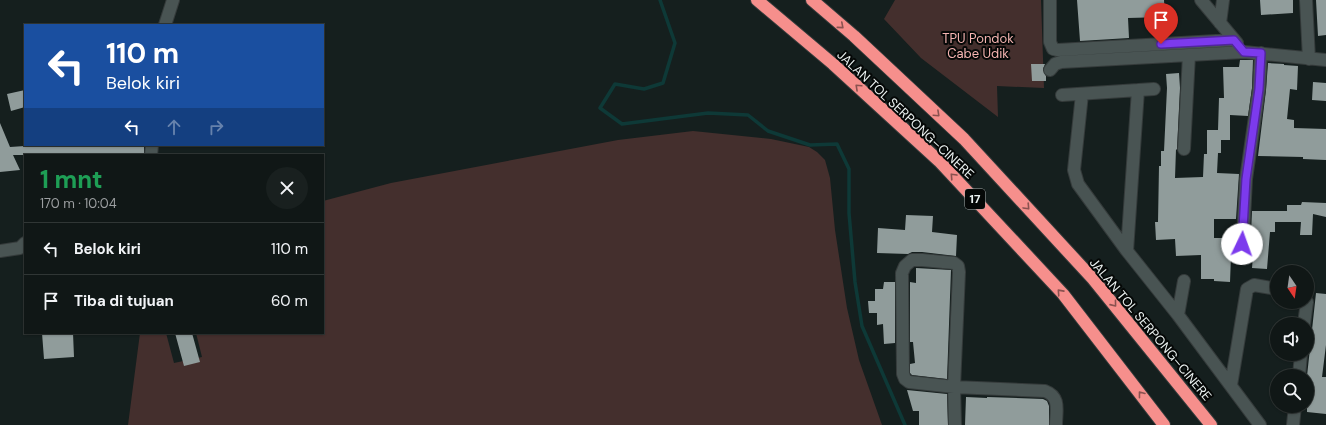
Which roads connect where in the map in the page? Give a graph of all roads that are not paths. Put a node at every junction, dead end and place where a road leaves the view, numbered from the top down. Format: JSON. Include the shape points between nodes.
{"nodes":[{"id":1,"x":173,"y":0,"type":"edge"},
{"id":2,"x":757,"y":0,"type":"edge"},
{"id":3,"x":812,"y":0,"type":"edge"},
{"id":4,"x":1050,"y":0,"type":"edge"},
{"id":5,"x":1201,"y":0,"type":"edge"},
{"id":6,"x":1223,"y":0,"type":"edge"},
{"id":7,"x":1306,"y":0,"type":"edge"},
{"id":8,"x":1220,"y":23,"type":"junction"},
{"id":9,"x":165,"y":24,"type":"edge"},
{"id":10,"x":1234,"y":40,"type":"junction"},
{"id":11,"x":1244,"y":52,"type":"junction"},
{"id":12,"x":1261,"y":53,"type":"junction"},
{"id":13,"x":1189,"y":55,"type":"junction"},
{"id":14,"x":1309,"y":59,"type":"junction"},
{"id":15,"x":1326,"y":60,"type":"edge"},
{"id":16,"x":1050,"y":70,"type":"dead end"},
{"id":17,"x":1154,"y":89,"type":"dead end"},
{"id":18,"x":1138,"y":90,"type":"junction"},
{"id":19,"x":1082,"y":94,"type":"junction"},
{"id":20,"x":1062,"y":95,"type":"dead end"},
{"id":21,"x":1184,"y":149,"type":"dead end"},
{"id":22,"x":24,"y":244,"type":"edge"},
{"id":23,"x":0,"y":251,"type":"edge"},
{"id":24,"x":1127,"y":251,"type":"junction"},
{"id":25,"x":1242,"y":257,"type":"dead end"},
{"id":26,"x":1184,"y":281,"type":"dead end"},
{"id":27,"x":1270,"y":288,"type":"edge"},
{"id":28,"x":1178,"y":314,"type":"junction"},
{"id":29,"x":1230,"y":385,"type":"junction"},
{"id":30,"x":954,"y":387,"type":"junction"},
{"id":31,"x":1294,"y":413,"type":"edge"},
{"id":32,"x":955,"y":425,"type":"edge"},
{"id":33,"x":1056,"y":425,"type":"edge"},
{"id":34,"x":1164,"y":425,"type":"edge"},
{"id":35,"x":1211,"y":425,"type":"edge"},
{"id":36,"x":1260,"y":425,"type":"edge"},
{"id":37,"x":1293,"y":425,"type":"edge"}],
"edges":[{"from":1,"to":9,"type":"street"},
{"from":34,"to":2,"type":"highway","name":"JALAN TOL SERPONG–CINERE","number":"17","one_way":true,"via":[[1063,294],[939,161],[833,64]]},
{"from":3,"to":35,"type":"highway","name":"JALAN TOL SERPONG–CINERE","number":"17","one_way":true,"via":[[964,139],[1093,279]]},
{"from":4,"to":10,"type":"street","via":[[1050,42],[1053,49]]},
{"from":5,"to":8,"type":"street"},
{"from":6,"to":8,"type":"street"},
{"from":7,"to":14,"type":"street"},
{"from":8,"to":10,"type":"street"},
{"from":10,"to":11,"type":"street"},
{"from":11,"to":12,"type":"street"},
{"from":11,"to":13,"type":"street"},
{"from":12,"to":14,"type":"street"},
{"from":12,"to":25,"type":"street","via":[[1259,89],[1246,179]]},
{"from":13,"to":16,"type":"street","via":[[1061,62]]},
{"from":13,"to":21,"type":"street"},
{"from":14,"to":15,"type":"street"},
{"from":17,"to":18,"type":"street"},
{"from":18,"to":19,"type":"street"},
{"from":18,"to":24,"type":"street"},
{"from":19,"to":20,"type":"street"},
{"from":19,"to":24,"type":"street","via":[[1074,170],[1078,184]]},
{"from":22,"to":23,"type":"street","via":[[20,248]]},
{"from":24,"to":28,"type":"street"},
{"from":26,"to":28,"type":"street"},
{"from":27,"to":29,"type":"street","via":[[1254,285],[1247,289]]},
{"from":28,"to":29,"type":"street"},
{"from":29,"to":36,"type":"street"},
{"from":30,"to":30,"type":"street","via":[[909,382],[903,374],[902,273],[904,266],[912,260],[954,263],[958,266]]},
{"from":30,"to":32,"type":"street"},
{"from":30,"to":33,"type":"street","via":[[1046,391],[1056,400]]},
{"from":31,"to":37,"type":"street"}]}
